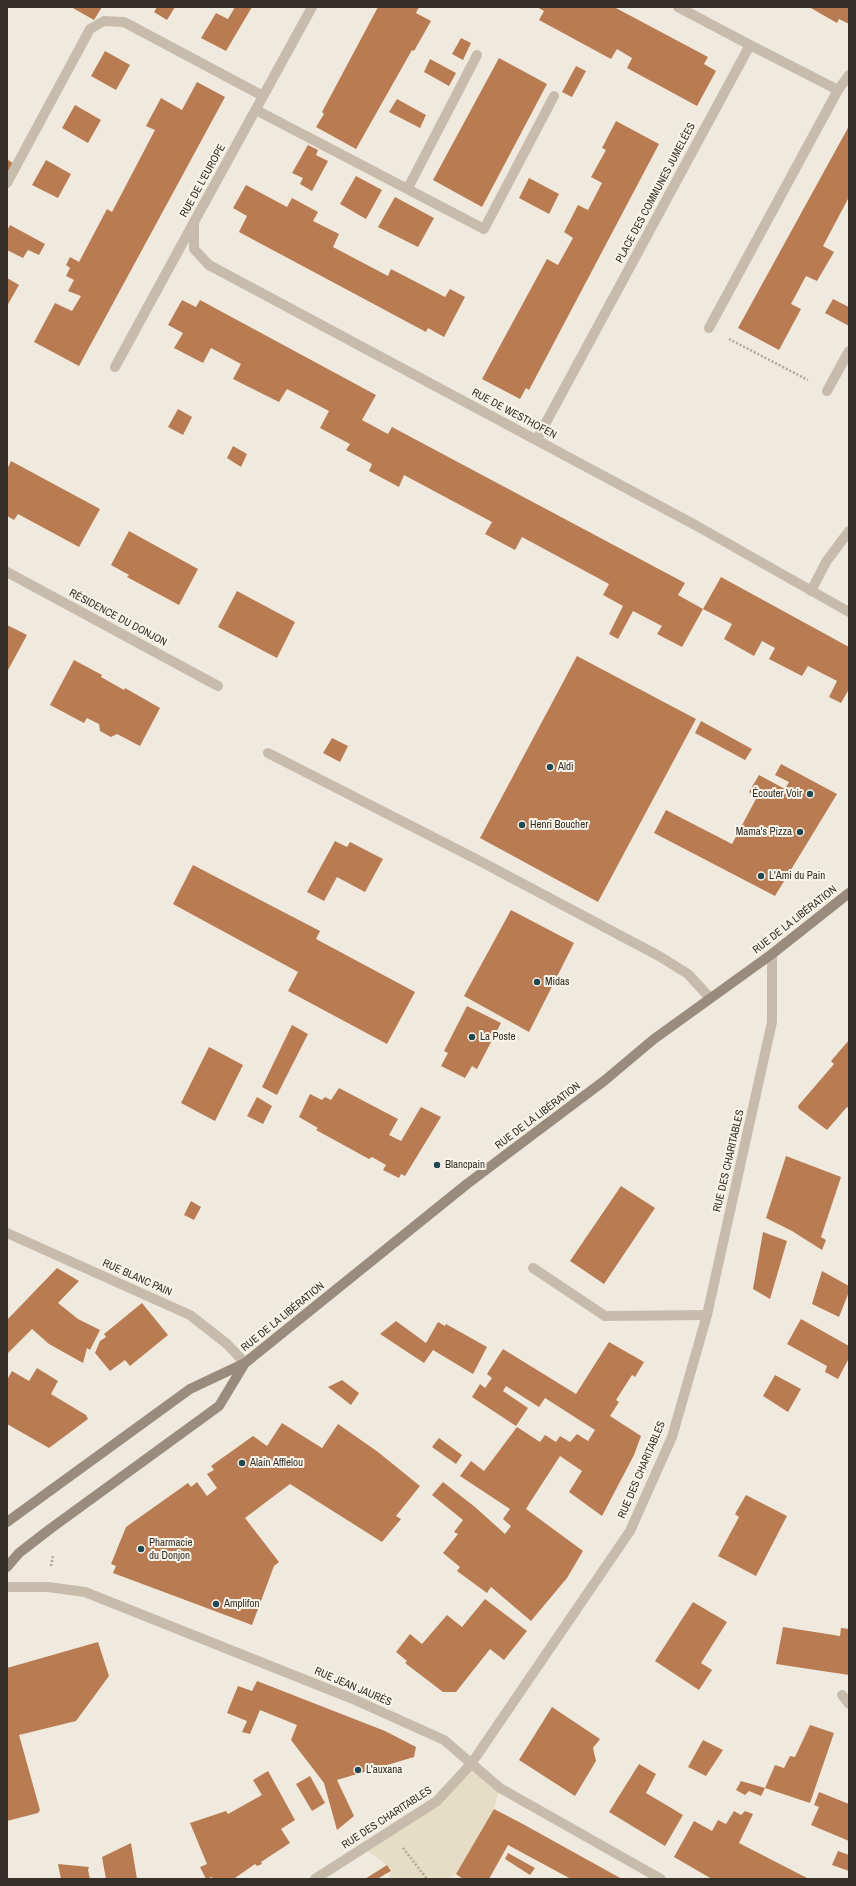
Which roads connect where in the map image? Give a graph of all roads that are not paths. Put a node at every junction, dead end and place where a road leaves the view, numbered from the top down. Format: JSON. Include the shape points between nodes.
{"nodes":[{"id":1,"x":312,"y":7,"type":"edge"},
{"id":2,"x":678,"y":7,"type":"edge"},
{"id":3,"x":750,"y":45,"type":"junction"},
{"id":4,"x":477,"y":55,"type":"dead end"},
{"id":5,"x":849,"y":75,"type":"edge"},
{"id":6,"x":838,"y":90,"type":"junction"},
{"id":7,"x":264,"y":96,"type":"junction"},
{"id":8,"x":554,"y":96,"type":"dead end"},
{"id":9,"x":256,"y":110,"type":"junction"},
{"id":10,"x":7,"y":183,"type":"edge"},
{"id":11,"x":408,"y":188,"type":"junction"},
{"id":12,"x":194,"y":222,"type":"junction"},
{"id":13,"x":709,"y":328,"type":"road end"},
{"id":14,"x":849,"y":351,"type":"edge"},
{"id":15,"x":115,"y":367,"type":"dead end"},
{"id":16,"x":827,"y":391,"type":"road end"},
{"id":17,"x":537,"y":440,"type":"junction"},
{"id":18,"x":849,"y":531,"type":"edge"},
{"id":19,"x":7,"y":572,"type":"edge"},
{"id":20,"x":811,"y":591,"type":"junction"},
{"id":21,"x":849,"y":612,"type":"edge"},
{"id":22,"x":218,"y":686,"type":"dead end"},
{"id":23,"x":268,"y":753,"type":"dead end"},
{"id":24,"x":849,"y":893,"type":"edge"},
{"id":25,"x":772,"y":954,"type":"junction"},
{"id":26,"x":710,"y":998,"type":"junction"},
{"id":27,"x":7,"y":1233,"type":"edge"},
{"id":28,"x":534,"y":1268,"type":"dead end"},
{"id":29,"x":707,"y":1315,"type":"junction"},
{"id":30,"x":245,"y":1364,"type":"junction"},
{"id":31,"x":7,"y":1522,"type":"edge"},
{"id":32,"x":7,"y":1567,"type":"edge"},
{"id":33,"x":7,"y":1587,"type":"edge"},
{"id":34,"x":842,"y":1695,"type":"dead end"},
{"id":35,"x":849,"y":1704,"type":"edge"},
{"id":36,"x":471,"y":1764,"type":"junction"},
{"id":37,"x":315,"y":1879,"type":"edge"},
{"id":38,"x":661,"y":1879,"type":"edge"}],
"edges":[{"from":1,"to":7,"type":"street","name":"RUE DE L'EUROPE"},
{"from":2,"to":3,"type":"street"},
{"from":3,"to":6,"type":"street"},
{"from":3,"to":17,"type":"street","name":"PLACE DES COMMUNES JUMELÉES"},
{"from":4,"to":11,"type":"street"},
{"from":5,"to":6,"type":"street"},
{"from":6,"to":13,"type":"street"},
{"from":7,"to":9,"type":"street","name":"RUE DE L'EUROPE"},
{"from":7,"to":10,"type":"street","via":[[124,22],[104,21],[90,29]]},
{"from":8,"to":11,"type":"street","via":[[484,229]]},
{"from":9,"to":11,"type":"street"},
{"from":9,"to":12,"type":"street","name":"RUE DE L'EUROPE"},
{"from":12,"to":15,"type":"street","name":"RUE DE L'EUROPE"},
{"from":12,"to":17,"type":"street","name":"RUE DE WESTHOFEN","via":[[194,249],[209,265]]},
{"from":14,"to":16,"type":"street"},
{"from":17,"to":20,"type":"street","name":"RUE DE WESTHOFEN"},
{"from":18,"to":20,"type":"street","via":[[826,562]]},
{"from":19,"to":22,"type":"street","name":"RÉSIDENCE DU DONJON"},
{"from":20,"to":21,"type":"street","name":"RUE DE WESTHOFEN"},
{"from":23,"to":26,"type":"street","via":[[659,956],[688,974]]},
{"from":24,"to":25,"type":"main road","name":"RUE DE LA LIBÉRATION"},
{"from":25,"to":26,"type":"main road","name":"RUE DE LA LIBÉRATION"},
{"from":25,"to":29,"type":"street","name":"RUE DES CHARITABLES","via":[[772,1022]]},
{"from":26,"to":30,"type":"main road","name":"RUE DE LA LIBÉRATION","via":[[467,1184]]},
{"from":27,"to":30,"type":"street","name":"RUE BLANC PAIN","via":[[190,1315],[227,1344]]},
{"from":28,"to":29,"type":"street","via":[[605,1316]]},
{"from":29,"to":36,"type":"street","name":"RUE DES CHARITABLES","via":[[672,1437],[630,1530]]},
{"from":30,"to":31,"type":"main road","name":"RUE DE LA LIBÉRATION","via":[[190,1389]]},
{"from":30,"to":32,"type":"main road","name":"RUE DE LA LIBÉRATION","via":[[219,1406],[19,1553]]},
{"from":33,"to":36,"type":"street","name":"RUE JEAN JAURÈS","via":[[48,1587],[85,1592],[353,1699],[444,1740]]},
{"from":34,"to":35,"type":"street"},
{"from":36,"to":37,"type":"street","name":"RUE DES CHARITABLES","via":[[437,1801]]},
{"from":36,"to":38,"type":"street","name":"RUE JEAN JAURÈS","via":[[500,1788]]}]}
